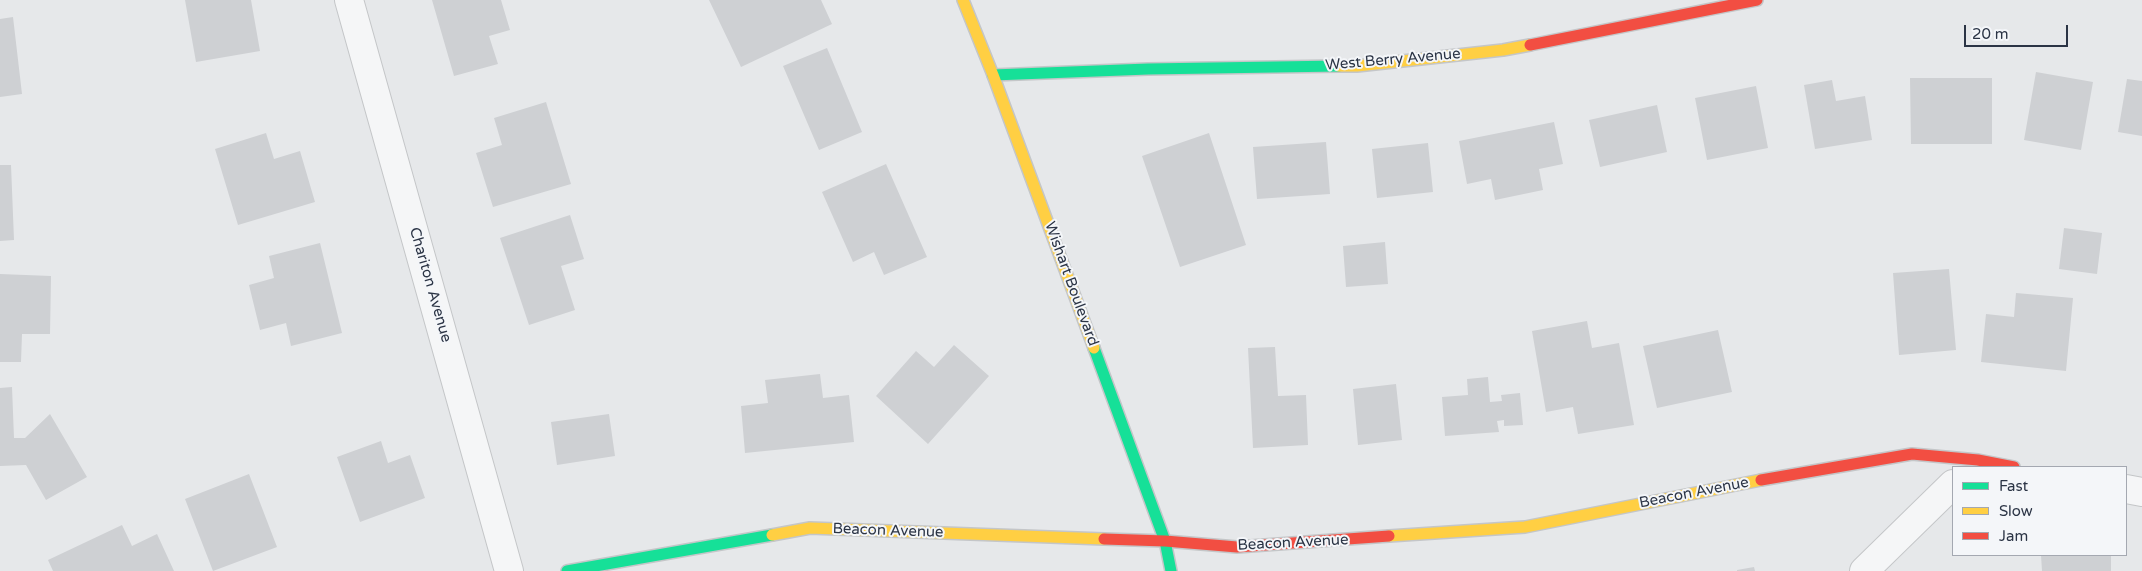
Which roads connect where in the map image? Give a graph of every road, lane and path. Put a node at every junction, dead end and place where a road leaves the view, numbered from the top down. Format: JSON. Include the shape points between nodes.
{"nodes":[{"id":1,"x":349,"y":0,"type":"edge"},
{"id":2,"x":963,"y":0,"type":"edge"},
{"id":3,"x":1757,"y":0,"type":"edge"},
{"id":4,"x":994,"y":75,"type":"junction"},
{"id":5,"x":1974,"y":464,"type":"edge"},
{"id":6,"x":2001,"y":466,"type":"edge"},
{"id":7,"x":1952,"y":485,"type":"edge"},
{"id":8,"x":2127,"y":489,"type":"edge"},
{"id":9,"x":2142,"y":492,"type":"edge"},
{"id":10,"x":1165,"y":541,"type":"junction"},
{"id":11,"x":509,"y":571,"type":"edge"},
{"id":12,"x":568,"y":571,"type":"edge"},
{"id":13,"x":1171,"y":571,"type":"edge"},
{"id":14,"x":1864,"y":571,"type":"edge"}],
"edges":[{"from":1,"to":11,"type":"street","name":"Chariton Avenue"},
{"from":2,"to":4,"type":"street","name":"Wishart Boulevard"},
{"from":3,"to":4,"type":"street","name":"West Berry Avenue","via":[[1503,50],[1357,66]]},
{"from":4,"to":10,"type":"street","name":"Wishart Boulevard"},
{"from":5,"to":6,"type":"street","name":"Beacon Avenue"},
{"from":5,"to":10,"type":"street","name":"Beacon Avenue","via":[[1912,454],[1749,482],[1525,527],[1238,547]]},
{"from":7,"to":14,"type":"street"},
{"from":8,"to":9,"type":"street"},
{"from":10,"to":12,"type":"street","name":"Beacon Avenue","via":[[810,528]]},
{"from":10,"to":13,"type":"street","name":"Wishart Boulevard"}]}
